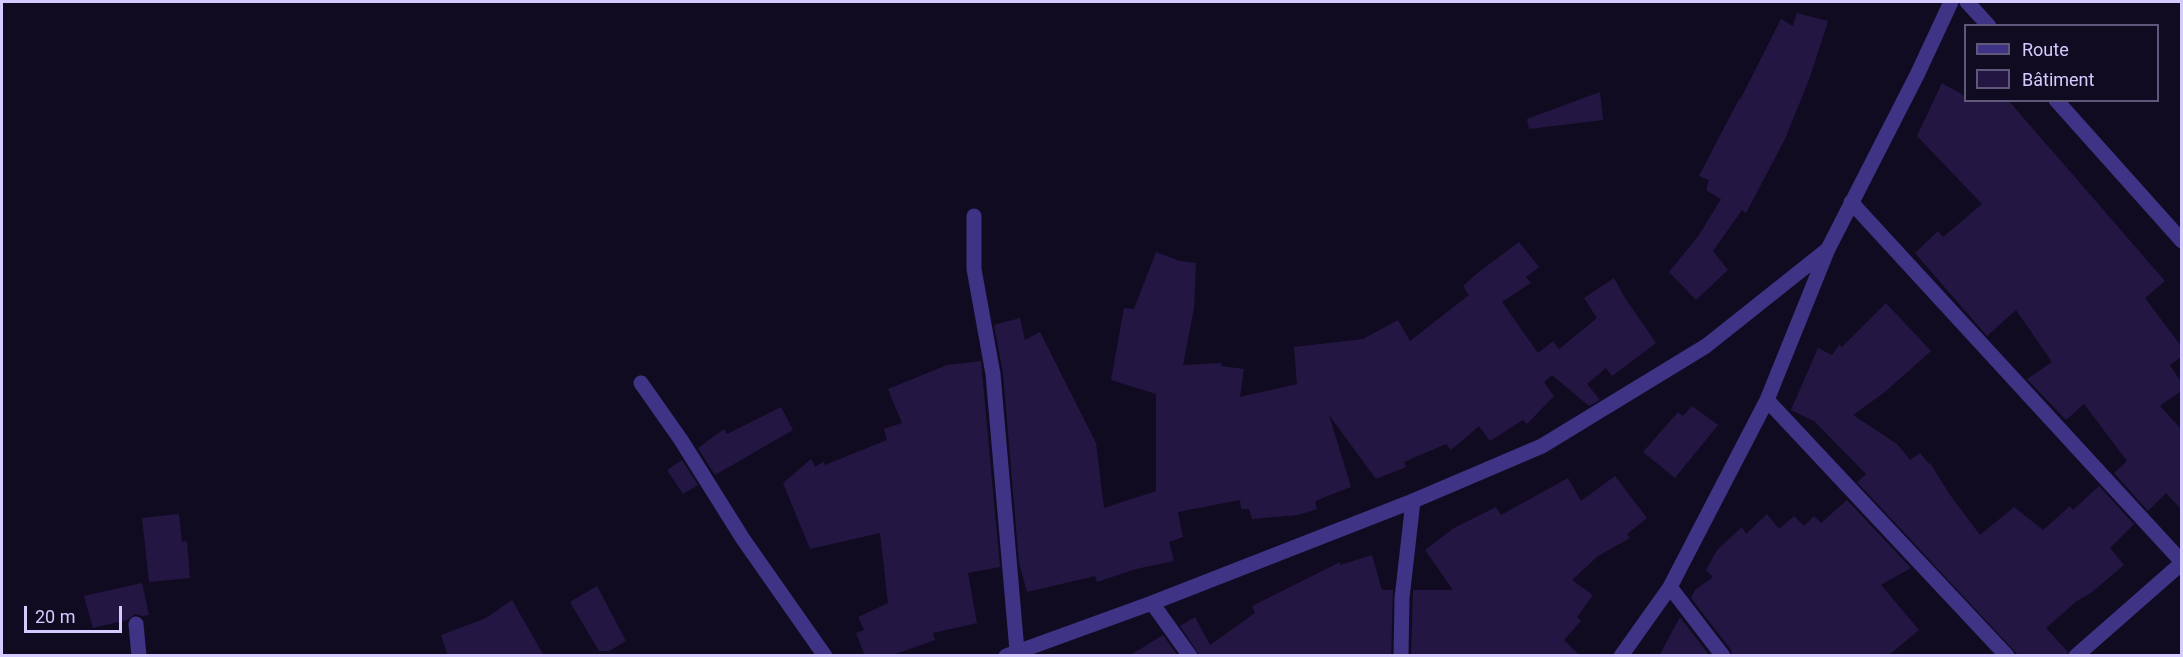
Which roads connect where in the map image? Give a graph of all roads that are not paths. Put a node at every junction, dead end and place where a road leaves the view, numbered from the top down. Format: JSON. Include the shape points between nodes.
{"nodes":[{"id":1,"x":1951,"y":2,"type":"edge"},
{"id":2,"x":1967,"y":2,"type":"edge"},
{"id":3,"x":1987,"y":24,"type":"edge"},
{"id":4,"x":2058,"y":102,"type":"edge"},
{"id":5,"x":1851,"y":202,"type":"junction"},
{"id":6,"x":974,"y":216,"type":"dead end"},
{"id":7,"x":2181,"y":241,"type":"edge"},
{"id":8,"x":1828,"y":249,"type":"junction"},
{"id":9,"x":641,"y":383,"type":"dead end"},
{"id":10,"x":1767,"y":400,"type":"junction"},
{"id":11,"x":1413,"y":501,"type":"junction"},
{"id":12,"x":2181,"y":563,"type":"edge"},
{"id":13,"x":1670,"y":587,"type":"junction"},
{"id":14,"x":1152,"y":603,"type":"junction"},
{"id":15,"x":136,"y":624,"type":"dead end"},
{"id":16,"x":1011,"y":653,"type":"edge"},
{"id":17,"x":139,"y":656,"type":"edge"},
{"id":18,"x":825,"y":656,"type":"edge"},
{"id":19,"x":1190,"y":656,"type":"edge"},
{"id":20,"x":1401,"y":656,"type":"edge"},
{"id":21,"x":1621,"y":656,"type":"edge"},
{"id":22,"x":1724,"y":656,"type":"edge"},
{"id":23,"x":2007,"y":656,"type":"edge"},
{"id":24,"x":2076,"y":656,"type":"edge"}],
"edges":[{"from":1,"to":5,"type":"street"},
{"from":2,"to":3,"type":"street"},
{"from":4,"to":7,"type":"street"},
{"from":5,"to":8,"type":"street"},
{"from":5,"to":12,"type":"street"},
{"from":6,"to":16,"type":"street","via":[[974,268],[993,374]]},
{"from":8,"to":10,"type":"street"},
{"from":8,"to":11,"type":"street","via":[[1706,346],[1542,446]]},
{"from":9,"to":18,"type":"street"},
{"from":10,"to":13,"type":"street"},
{"from":10,"to":23,"type":"street"},
{"from":11,"to":14,"type":"street"},
{"from":11,"to":20,"type":"street","via":[[1402,598]]},
{"from":12,"to":24,"type":"street"},
{"from":13,"to":21,"type":"street"},
{"from":13,"to":22,"type":"street"},
{"from":14,"to":16,"type":"street"},
{"from":14,"to":19,"type":"street"},
{"from":15,"to":17,"type":"street"}]}
